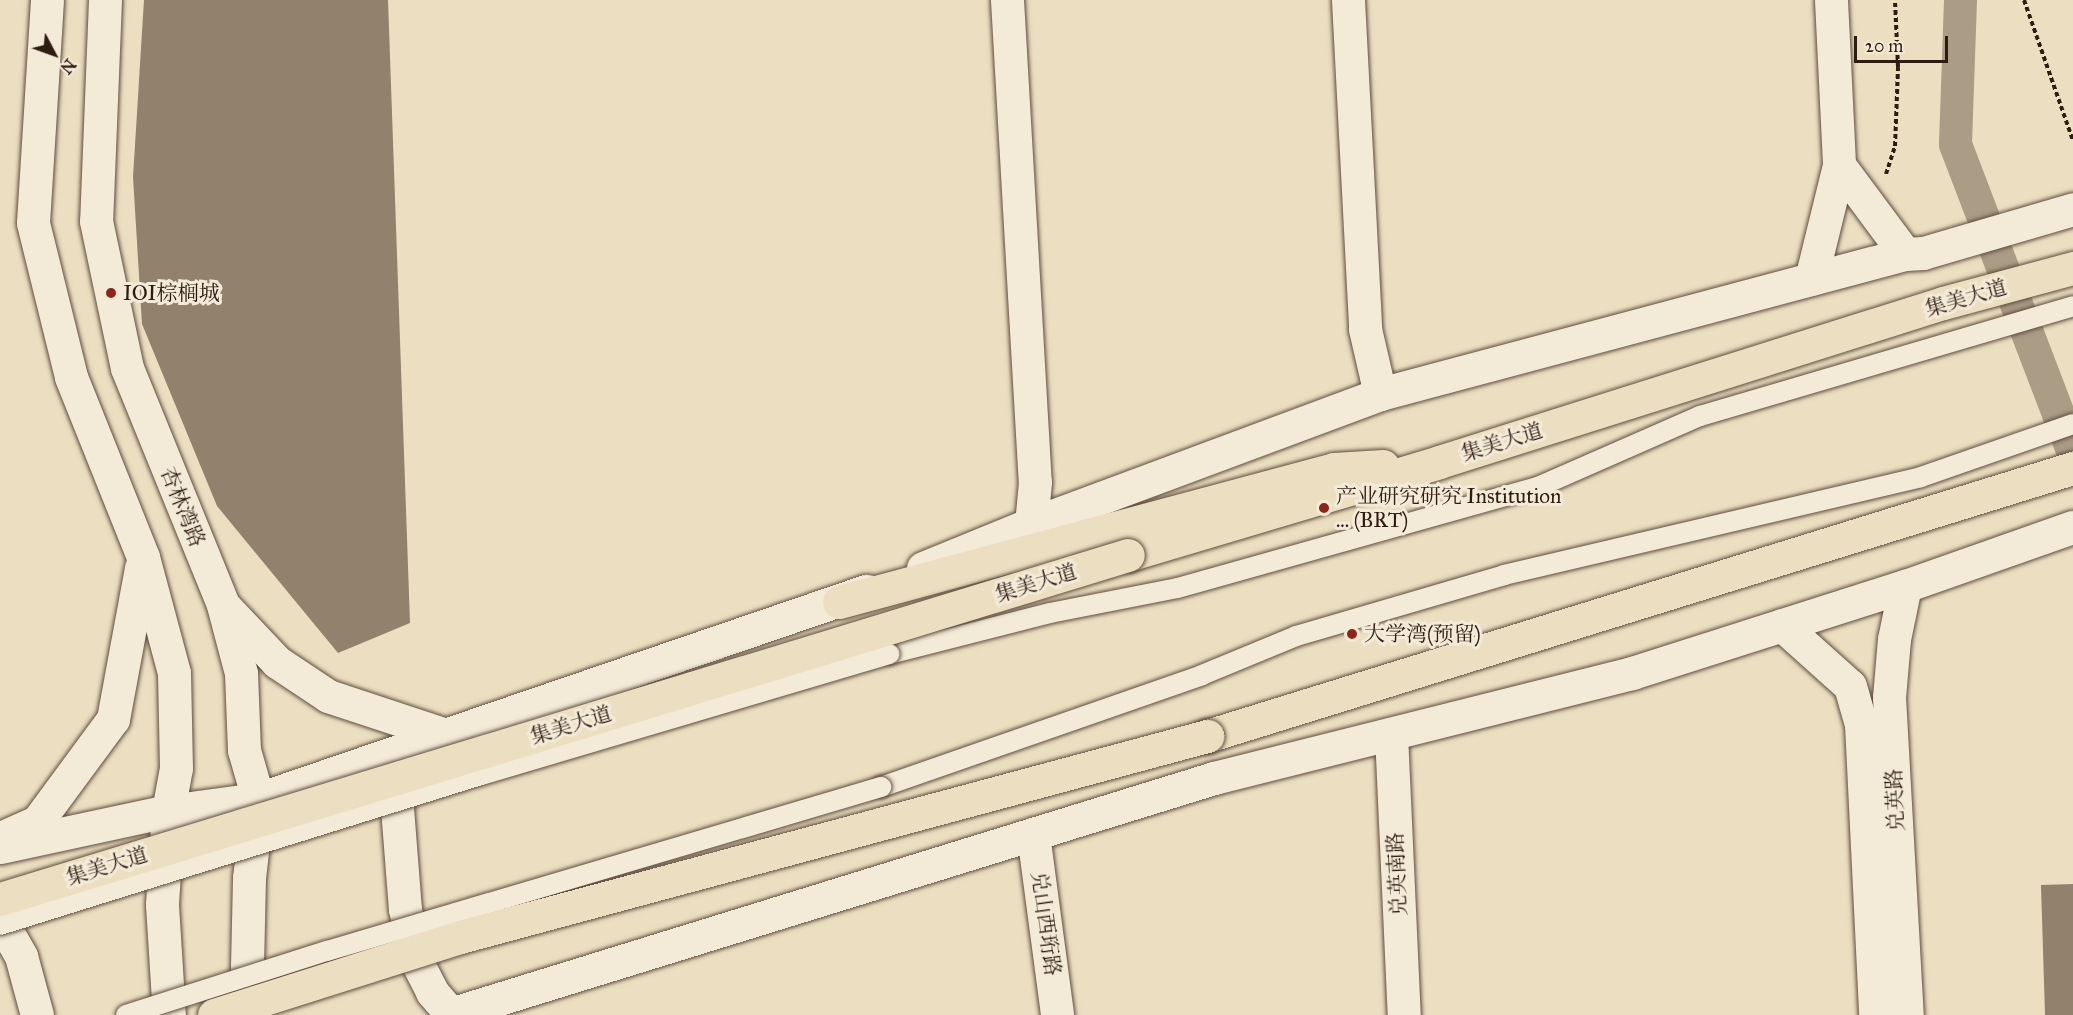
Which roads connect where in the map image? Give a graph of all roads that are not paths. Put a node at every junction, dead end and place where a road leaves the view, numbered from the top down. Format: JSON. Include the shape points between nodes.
{"nodes":[{"id":1,"x":47,"y":0,"type":"edge"},
{"id":2,"x":105,"y":0,"type":"edge"},
{"id":3,"x":1007,"y":0,"type":"edge"},
{"id":4,"x":1348,"y":0,"type":"edge"},
{"id":5,"x":1832,"y":0,"type":"edge"},
{"id":6,"x":1839,"y":165,"type":"junction"},
{"id":7,"x":2064,"y":211,"type":"edge"},
{"id":8,"x":1914,"y":254,"type":"junction"},
{"id":9,"x":2073,"y":268,"type":"edge"},
{"id":10,"x":1811,"y":279,"type":"junction"},
{"id":11,"x":2073,"y":306,"type":"edge"},
{"id":12,"x":1380,"y":394,"type":"junction"},
{"id":13,"x":2073,"y":424,"type":"edge"},
{"id":14,"x":1439,"y":462,"type":"junction"},
{"id":15,"x":2068,"y":471,"type":"edge"},
{"id":16,"x":1031,"y":524,"type":"junction"},
{"id":17,"x":2073,"y":527,"type":"edge"},
{"id":18,"x":143,"y":557,"type":"junction"},
{"id":19,"x":1905,"y":586,"type":"junction"},
{"id":20,"x":839,"y":602,"type":"junction"},
{"id":21,"x":223,"y":605,"type":"junction"},
{"id":22,"x":1782,"y":625,"type":"junction"},
{"id":23,"x":1391,"y":734,"type":"junction"},
{"id":24,"x":432,"y":740,"type":"junction"},
{"id":25,"x":258,"y":799,"type":"junction"},
{"id":26,"x":168,"y":811,"type":"junction"},
{"id":27,"x":1033,"y":834,"type":"junction"},
{"id":28,"x":0,"y":838,"type":"edge"},
{"id":29,"x":0,"y":847,"type":"edge"},
{"id":30,"x":0,"y":899,"type":"edge"},
{"id":31,"x":0,"y":919,"type":"edge"},
{"id":32,"x":0,"y":925,"type":"edge"},
{"id":33,"x":36,"y":1015,"type":"edge"},
{"id":34,"x":126,"y":1015,"type":"edge"},
{"id":35,"x":169,"y":1015,"type":"edge"},
{"id":36,"x":214,"y":1015,"type":"edge"},
{"id":37,"x":246,"y":1015,"type":"edge"},
{"id":38,"x":458,"y":1015,"type":"edge"},
{"id":39,"x":1058,"y":1015,"type":"edge"},
{"id":40,"x":1404,"y":1015,"type":"edge"},
{"id":41,"x":1875,"y":1015,"type":"edge"},
{"id":42,"x":1907,"y":1015,"type":"edge"}],
"edges":[{"from":1,"to":18,"type":"main road","via":[[33,223],[71,377]]},
{"from":2,"to":21,"type":"main road","name":"杏林湾路","via":[[96,221],[126,368]]},
{"from":3,"to":16,"type":"main road","via":[[1035,482]]},
{"from":4,"to":12,"type":"main road","via":[[1365,329]]},
{"from":5,"to":6,"type":"main road"},
{"from":6,"to":8,"type":"main road"},
{"from":6,"to":10,"type":"main road"},
{"from":7,"to":8,"type":"main road"},
{"from":8,"to":10,"type":"main road"},
{"from":9,"to":14,"type":"main road","name":"集美大道","via":[[1943,303]]},
{"from":10,"to":12,"type":"main road"},
{"from":11,"to":32,"type":"lane","bridge":true,"via":[[1700,416],[1538,487],[1178,588],[1050,613],[889,654],[470,778]]},
{"from":12,"to":16,"type":"main road"},
{"from":13,"to":34,"type":"lane","bridge":true,"via":[[1921,477],[1504,575],[1296,636],[1202,675],[881,787],[327,951]]},
{"from":14,"to":20,"type":"main road","via":[[1334,469]]},
{"from":14,"to":30,"type":"main road","name":"集美大道","bridge":true},
{"from":15,"to":36,"type":"main road","bridge":true,"via":[[1207,736],[460,937]]},
{"from":16,"to":20,"type":"main road"},
{"from":17,"to":19,"type":"main road"},
{"from":18,"to":26,"type":"main road","via":[[174,673],[176,768]]},
{"from":18,"to":28,"type":"main road","via":[[113,719],[37,822]]},
{"from":19,"to":22,"type":"main road"},
{"from":19,"to":42,"type":"main road","name":"兑英路","via":[[1894,639],[1889,697]]},
{"from":20,"to":24,"type":"main road"},
{"from":21,"to":24,"type":"main road","via":[[277,662],[328,696]]},
{"from":21,"to":25,"type":"main road","name":"杏林湾路","via":[[241,673],[244,750]]},
{"from":22,"to":23,"type":"main road","via":[[1632,674]]},
{"from":22,"to":41,"type":"main road","name":"兑英路","via":[[1850,686],[1861,724]]},
{"from":23,"to":27,"type":"main road","via":[[1214,778]]},
{"from":23,"to":40,"type":"main road","name":"兑英南路"},
{"from":24,"to":25,"type":"main road"},
{"from":24,"to":38,"type":"main road","via":[[404,761],[397,808],[405,909],[416,960],[432,992]]},
{"from":25,"to":26,"type":"main road"},
{"from":25,"to":37,"type":"main road","name":"杏林湾路","via":[[249,878]]},
{"from":26,"to":29,"type":"main road"},
{"from":26,"to":35,"type":"main road","via":[[162,905]]},
{"from":27,"to":38,"type":"main road"},
{"from":27,"to":39,"type":"main road","name":"兑山西珩路"},
{"from":31,"to":33,"type":"main road","via":[[21,956]]}]}
